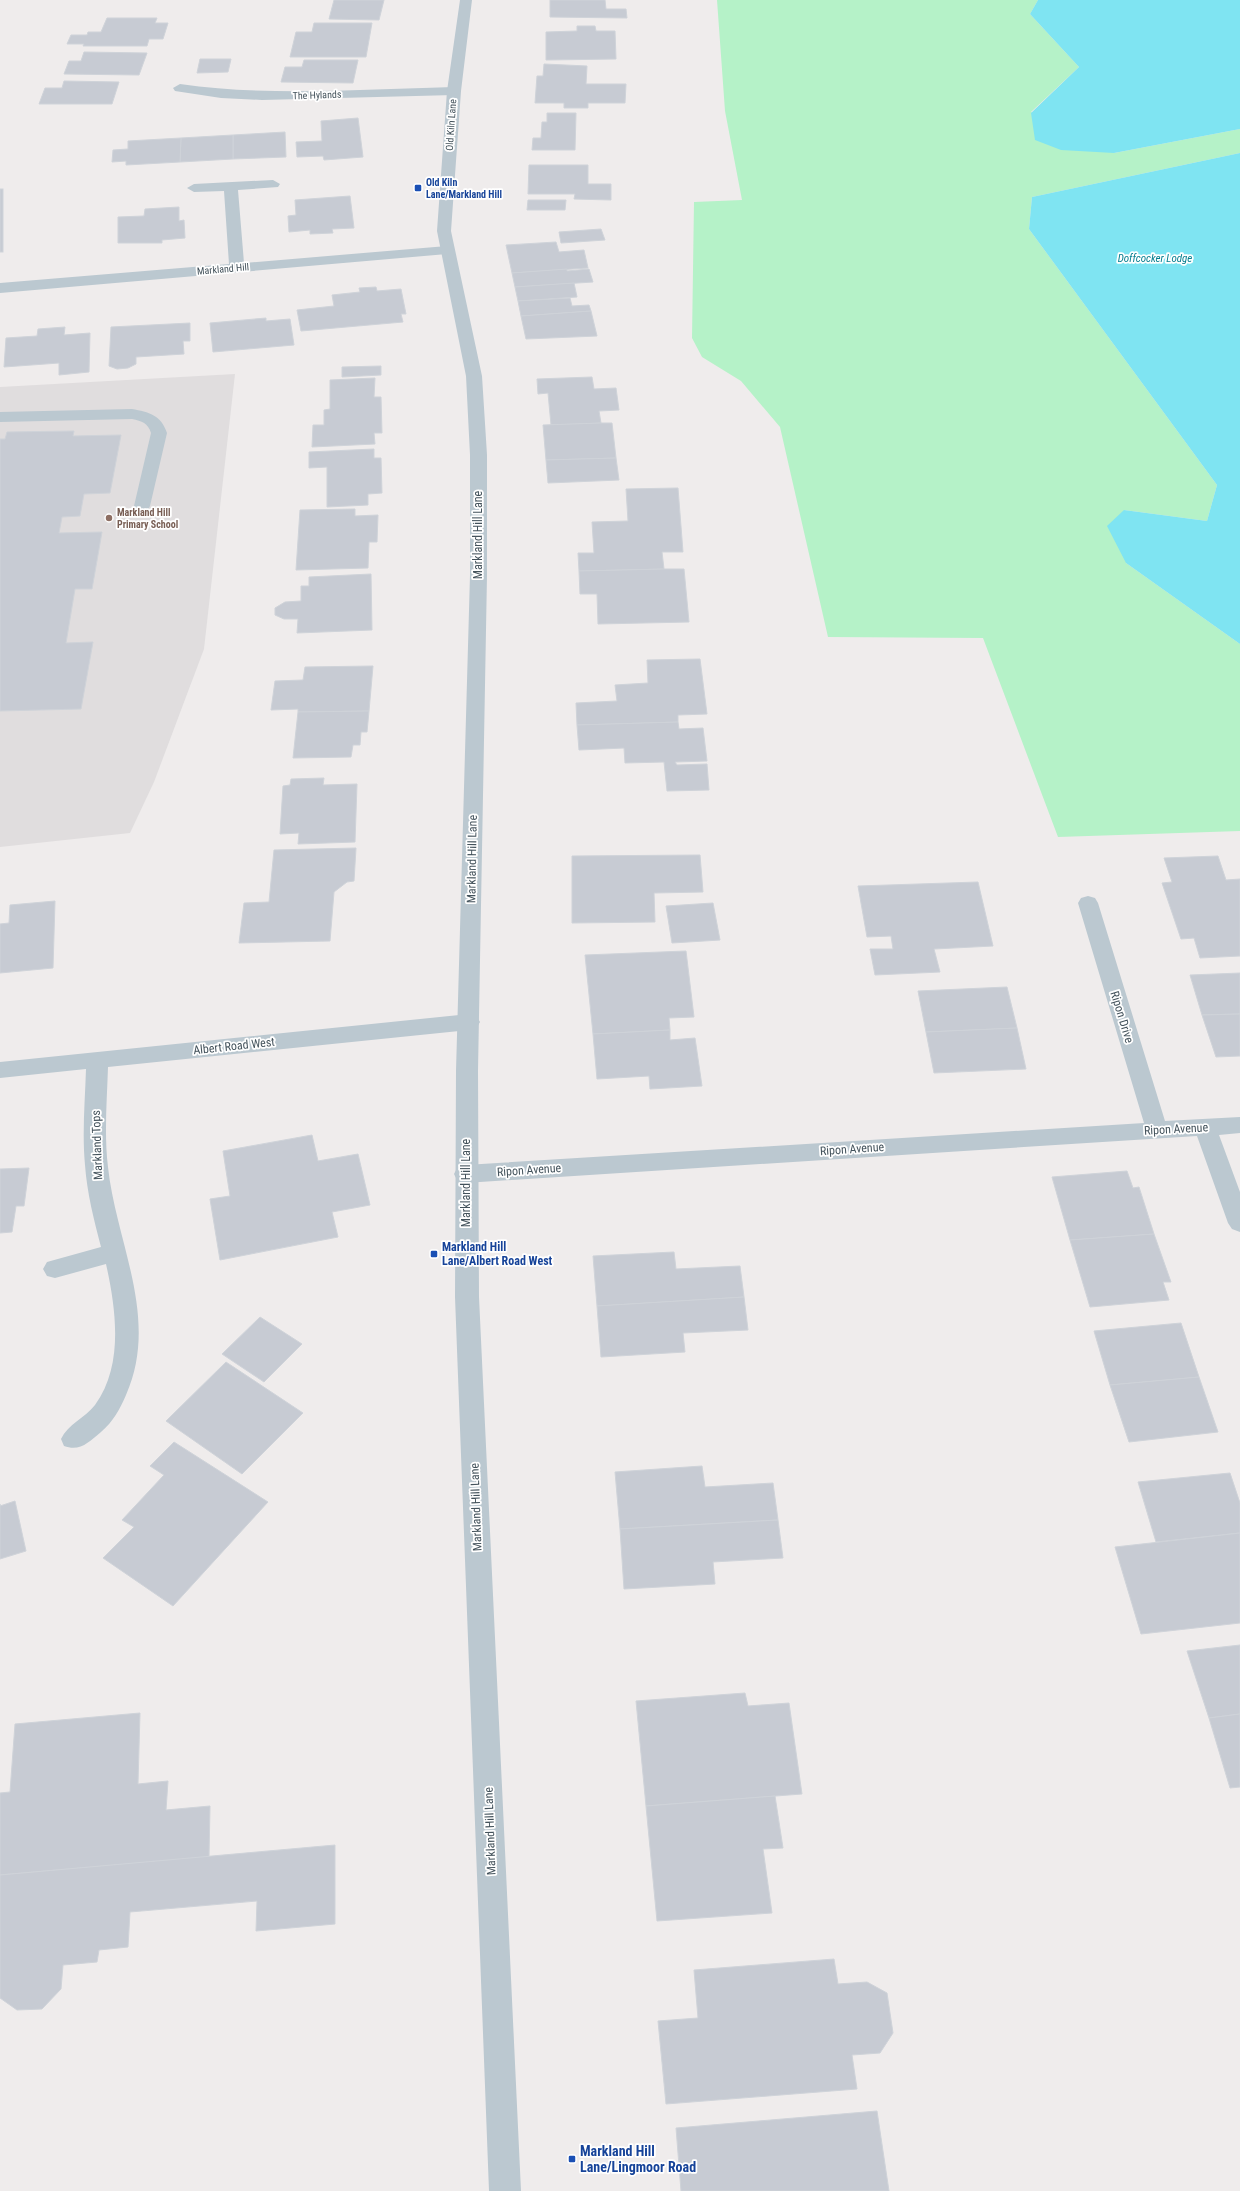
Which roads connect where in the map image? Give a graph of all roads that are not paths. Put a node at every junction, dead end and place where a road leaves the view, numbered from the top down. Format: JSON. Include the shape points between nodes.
{"nodes":[{"id":1,"x":466,"y":0,"type":"edge"},
{"id":2,"x":180,"y":88,"type":"dead end"},
{"id":3,"x":454,"y":90,"type":"junction"},
{"id":4,"x":273,"y":184,"type":"dead end"},
{"id":5,"x":231,"y":186,"type":"junction"},
{"id":6,"x":194,"y":188,"type":"dead end"},
{"id":7,"x":447,"y":250,"type":"junction"},
{"id":8,"x":238,"y":268,"type":"junction"},
{"id":9,"x":0,"y":288,"type":"edge"},
{"id":10,"x":0,"y":417,"type":"edge"},
{"id":11,"x":142,"y":506,"type":"dead end"},
{"id":12,"x":1088,"y":903,"type":"dead end"},
{"id":13,"x":469,"y":1022,"type":"junction"},
{"id":14,"x":97,"y":1060,"type":"junction"},
{"id":15,"x":0,"y":1070,"type":"edge"},
{"id":16,"x":1240,"y":1125,"type":"edge"},
{"id":17,"x":1205,"y":1128,"type":"junction"},
{"id":18,"x":1156,"y":1130,"type":"junction"},
{"id":19,"x":465,"y":1174,"type":"junction"},
{"id":20,"x":1240,"y":1223,"type":"edge"},
{"id":21,"x":114,"y":1253,"type":"junction"},
{"id":22,"x":55,"y":1269,"type":"dead end"},
{"id":23,"x":73,"y":1439,"type":"dead end"},
{"id":24,"x":505,"y":2191,"type":"edge"}],
"edges":[{"from":1,"to":3,"type":"street","name":"Old Kiln Lane"},
{"from":2,"to":3,"type":"street","name":"The Hylands","via":[[262,96]]},
{"from":3,"to":7,"type":"street","name":"Old Kiln Lane","via":[[444,231]]},
{"from":4,"to":5,"type":"street"},
{"from":5,"to":6,"type":"street"},
{"from":5,"to":8,"type":"street"},
{"from":7,"to":8,"type":"street","name":"Markland Hill"},
{"from":7,"to":13,"type":"street","name":"Markland Hill Lane","via":[[474,376],[476,398],[479,526]]},
{"from":8,"to":9,"type":"street","name":"Markland Hill"},
{"from":10,"to":11,"type":"street","via":[[132,414],[149,417],[156,424],[159,434]]},
{"from":12,"to":18,"type":"street","name":"Ripon Drive"},
{"from":13,"to":14,"type":"street","name":"Albert Road West"},
{"from":13,"to":19,"type":"street","name":"Markland Hill Lane"},
{"from":14,"to":15,"type":"street","name":"Albert Road West"},
{"from":14,"to":21,"type":"street","name":"Markland Tops","via":[[95,1158]]},
{"from":16,"to":17,"type":"street","name":"Ripon Avenue"},
{"from":17,"to":18,"type":"street","name":"Ripon Avenue"},
{"from":17,"to":20,"type":"street"},
{"from":18,"to":19,"type":"street","name":"Ripon Avenue"},
{"from":19,"to":24,"type":"street","name":"Markland Hill Lane","via":[[468,1305]]},
{"from":21,"to":22,"type":"street"},
{"from":21,"to":23,"type":"street","name":"Markland Tops","via":[[125,1292],[129,1333],[123,1367],[115,1394],[99,1418]]}]}
